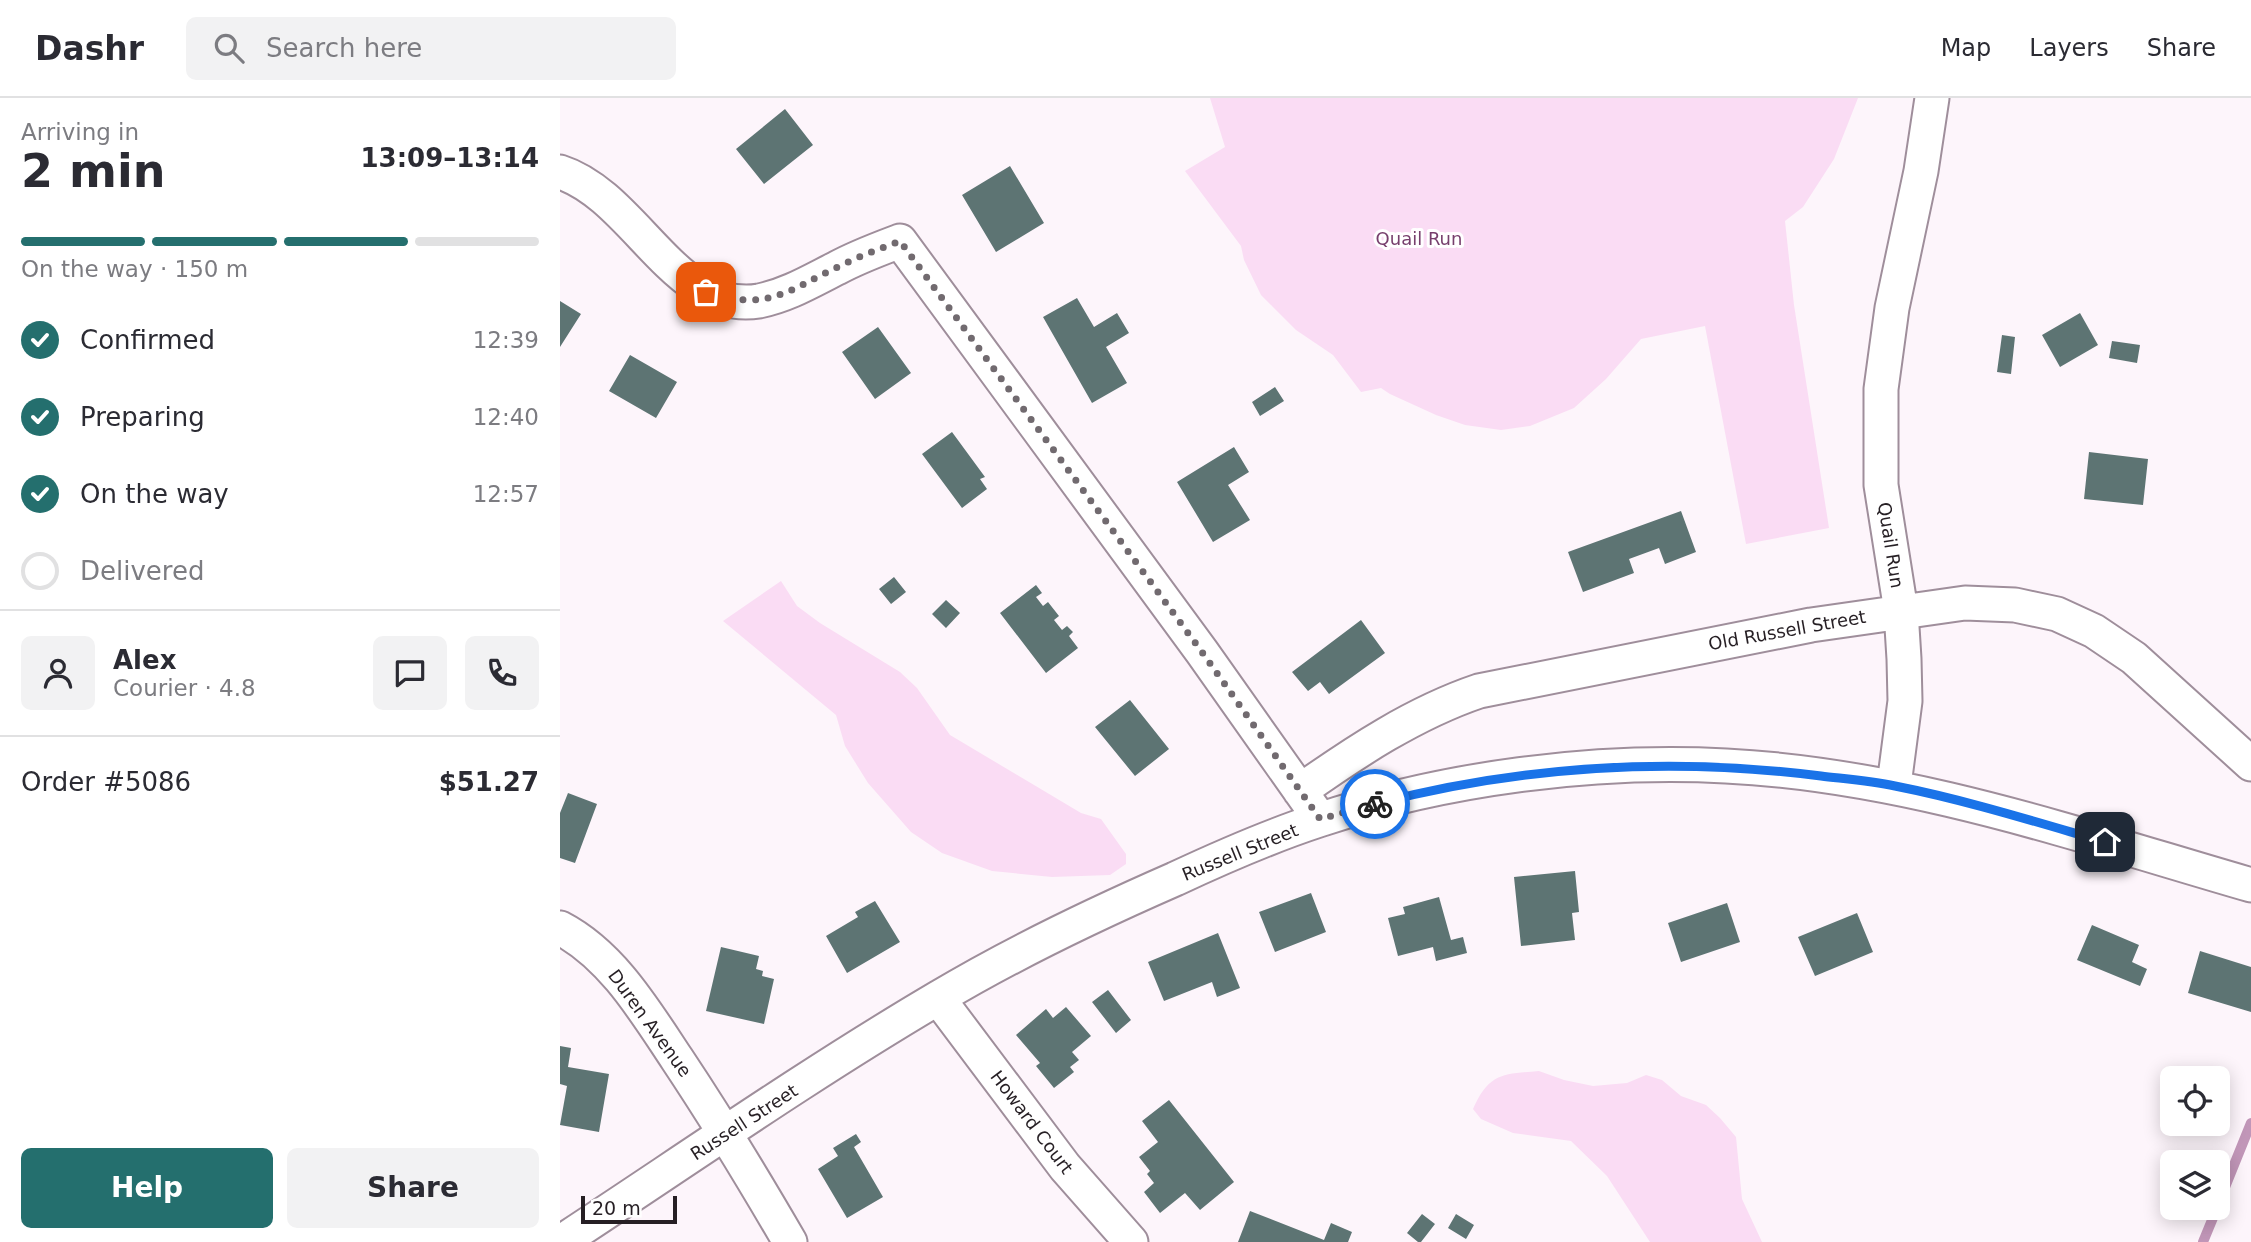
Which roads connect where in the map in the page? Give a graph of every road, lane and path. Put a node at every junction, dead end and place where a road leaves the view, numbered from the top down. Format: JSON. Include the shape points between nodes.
{"nodes":[{"id":1,"x":1932,"y":98,"type":"edge"},
{"id":2,"x":560,"y":173,"type":"edge"},
{"id":3,"x":1901,"y":611,"type":"junction"},
{"id":4,"x":2251,"y":764,"type":"edge"},
{"id":5,"x":1894,"y":785,"type":"junction"},
{"id":6,"x":1300,"y":791,"type":"junction"},
{"id":7,"x":1320,"y":819,"type":"junction"},
{"id":8,"x":2251,"y":885,"type":"edge"},
{"id":9,"x":560,"y":928,"type":"edge"},
{"id":10,"x":938,"y":998,"type":"junction"},
{"id":11,"x":726,"y":1133,"type":"junction"},
{"id":12,"x":561,"y":1242,"type":"edge"},
{"id":13,"x":790,"y":1242,"type":"edge"},
{"id":14,"x":1131,"y":1242,"type":"edge"}],
"edges":[{"from":1,"to":3,"type":"street","name":"Quail Run","via":[[1881,389],[1881,485]]},
{"from":2,"to":6,"type":"street","via":[[584,182],[624,214],[688,281],[726,298],[754,302],[781,296],[900,241]]},
{"from":3,"to":4,"type":"street","name":"Old Russell Street","via":[[1990,603],[2040,609],[2079,622],[2134,659]]},
{"from":3,"to":5,"type":"street","name":"Quail Run","via":[[1905,701]]},
{"from":3,"to":6,"type":"street","name":"Old Russell Street","via":[[1692,647],[1479,691],[1402,725]]},
{"from":5,"to":7,"type":"street","name":"Russell Street","via":[[1726,766],[1614,767],[1553,771],[1446,788]]},
{"from":5,"to":8,"type":"street","name":"Russell Street"},
{"from":6,"to":7,"type":"street"},
{"from":7,"to":10,"type":"street","name":"Russell Street","via":[[1136,896]]},
{"from":9,"to":11,"type":"street","name":"Duren Avenue","via":[[607,964]]},
{"from":10,"to":11,"type":"street","name":"Russell Street"},
{"from":10,"to":14,"type":"street","name":"Howard Court","via":[[1066,1167]]},
{"from":11,"to":12,"type":"street","name":"Russell Street"},
{"from":11,"to":13,"type":"street","name":"Duren Avenue"}]}
